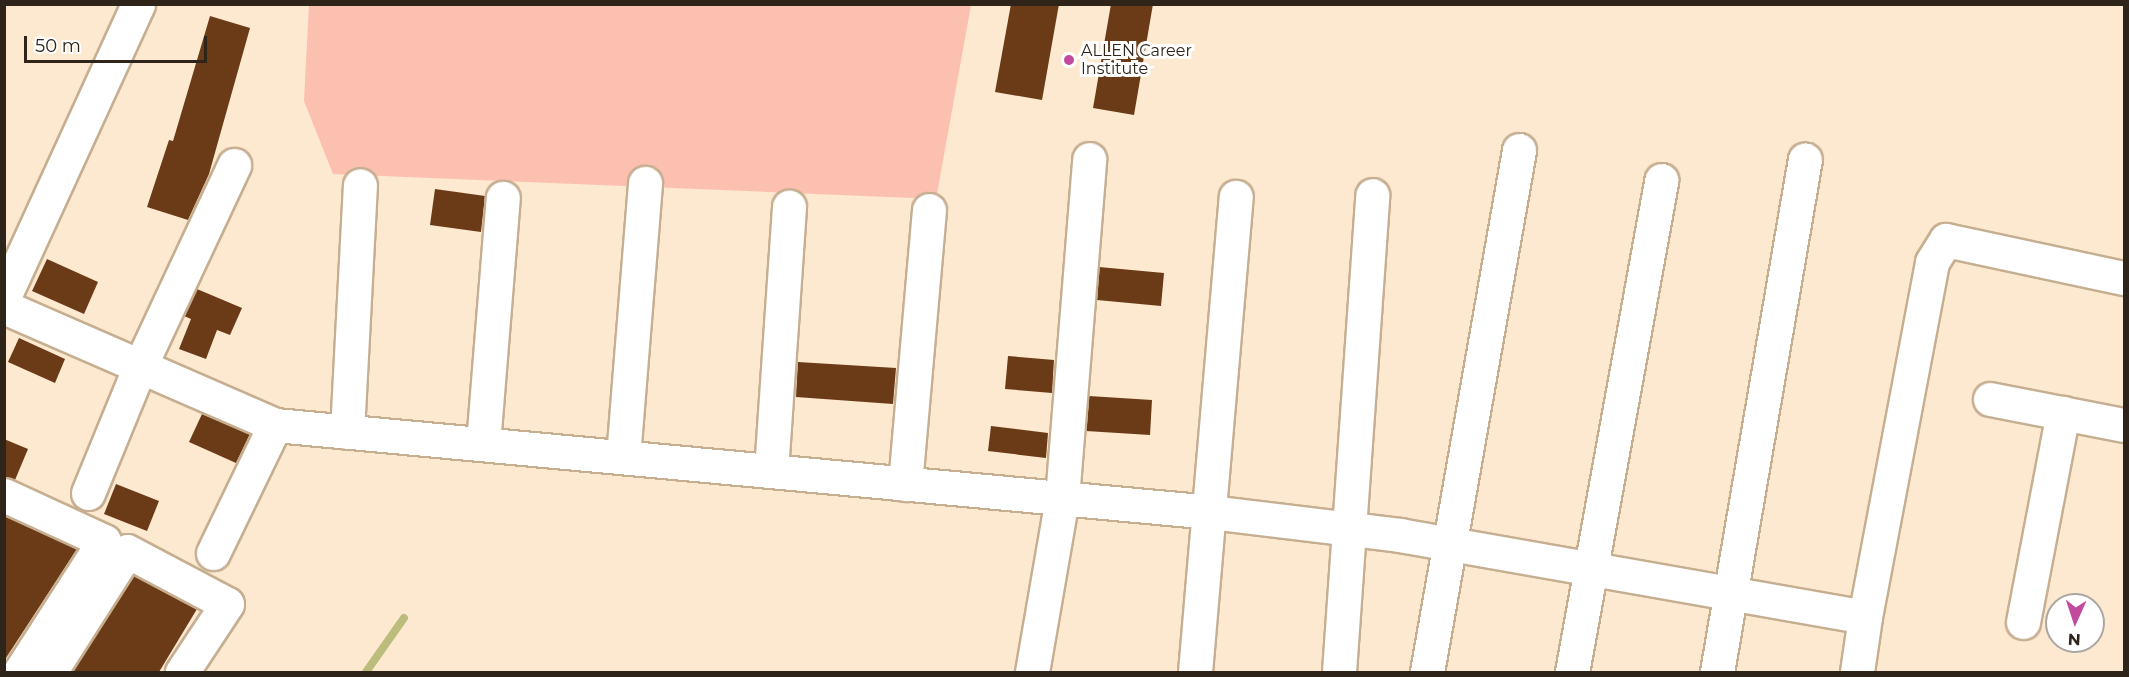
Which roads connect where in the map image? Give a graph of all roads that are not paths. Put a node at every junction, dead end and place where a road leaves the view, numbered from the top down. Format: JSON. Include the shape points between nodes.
{"nodes":[{"id":1,"x":138,"y":4,"type":"edge"},
{"id":2,"x":1519,"y":150,"type":"dead end"},
{"id":3,"x":1089,"y":159,"type":"dead end"},
{"id":4,"x":1805,"y":159,"type":"dead end"},
{"id":5,"x":234,"y":165,"type":"dead end"},
{"id":6,"x":1661,"y":180,"type":"dead end"},
{"id":7,"x":645,"y":183,"type":"dead end"},
{"id":8,"x":360,"y":185,"type":"dead end"},
{"id":9,"x":1372,"y":195,"type":"dead end"},
{"id":10,"x":1236,"y":196,"type":"dead end"},
{"id":11,"x":503,"y":198,"type":"dead end"},
{"id":12,"x":789,"y":207,"type":"dead end"},
{"id":13,"x":929,"y":210,"type":"dead end"},
{"id":14,"x":2124,"y":278,"type":"edge"},
{"id":15,"x":4,"y":297,"type":"edge"},
{"id":16,"x":4,"y":307,"type":"edge"},
{"id":17,"x":140,"y":366,"type":"junction"},
{"id":18,"x":1990,"y":399,"type":"dead end"},
{"id":19,"x":2063,"y":413,"type":"junction"},
{"id":20,"x":275,"y":425,"type":"junction"},
{"id":21,"x":2124,"y":425,"type":"edge"},
{"id":22,"x":347,"y":432,"type":"junction"},
{"id":23,"x":483,"y":444,"type":"junction"},
{"id":24,"x":623,"y":457,"type":"junction"},
{"id":25,"x":771,"y":471,"type":"junction"},
{"id":26,"x":905,"y":483,"type":"junction"},
{"id":27,"x":88,"y":493,"type":"dead end"},
{"id":28,"x":4,"y":495,"type":"edge"},
{"id":29,"x":1062,"y":498,"type":"junction"},
{"id":30,"x":1211,"y":512,"type":"junction"},
{"id":31,"x":1348,"y":529,"type":"junction"},
{"id":32,"x":1449,"y":544,"type":"junction"},
{"id":33,"x":213,"y":553,"type":"dead end"},
{"id":34,"x":1589,"y":568,"type":"junction"},
{"id":35,"x":1729,"y":593,"type":"junction"},
{"id":36,"x":1865,"y":617,"type":"junction"},
{"id":37,"x":2023,"y":622,"type":"dead end"},
{"id":38,"x":20,"y":672,"type":"edge"},
{"id":39,"x":50,"y":672,"type":"edge"},
{"id":40,"x":182,"y":672,"type":"edge"},
{"id":41,"x":1032,"y":672,"type":"edge"},
{"id":42,"x":1196,"y":672,"type":"edge"},
{"id":43,"x":1339,"y":672,"type":"edge"},
{"id":44,"x":1427,"y":672,"type":"edge"},
{"id":45,"x":1572,"y":672,"type":"edge"},
{"id":46,"x":1717,"y":672,"type":"edge"},
{"id":47,"x":1857,"y":672,"type":"edge"}],
"edges":[{"from":1,"to":15,"type":"street"},
{"from":2,"to":32,"type":"street"},
{"from":3,"to":29,"type":"street"},
{"from":4,"to":35,"type":"street"},
{"from":5,"to":17,"type":"street"},
{"from":6,"to":34,"type":"street"},
{"from":7,"to":24,"type":"street"},
{"from":8,"to":22,"type":"street"},
{"from":9,"to":31,"type":"street"},
{"from":10,"to":30,"type":"street"},
{"from":11,"to":23,"type":"street"},
{"from":12,"to":25,"type":"street"},
{"from":13,"to":26,"type":"street"},
{"from":14,"to":36,"type":"street","via":[[1946,240],[1932,262]]},
{"from":16,"to":17,"type":"street"},
{"from":17,"to":20,"type":"street"},
{"from":17,"to":27,"type":"street"},
{"from":18,"to":19,"type":"street"},
{"from":19,"to":21,"type":"street"},
{"from":19,"to":37,"type":"street"},
{"from":20,"to":22,"type":"street"},
{"from":20,"to":33,"type":"street"},
{"from":22,"to":23,"type":"street"},
{"from":23,"to":24,"type":"street"},
{"from":24,"to":25,"type":"street"},
{"from":25,"to":26,"type":"street"},
{"from":26,"to":29,"type":"street"},
{"from":28,"to":38,"type":"street","via":[[104,540]]},
{"from":29,"to":30,"type":"street"},
{"from":29,"to":41,"type":"street"},
{"from":30,"to":31,"type":"street"},
{"from":30,"to":42,"type":"street"},
{"from":31,"to":32,"type":"street"},
{"from":31,"to":43,"type":"street"},
{"from":32,"to":34,"type":"street"},
{"from":32,"to":44,"type":"street"},
{"from":34,"to":35,"type":"street"},
{"from":34,"to":45,"type":"street"},
{"from":35,"to":36,"type":"street"},
{"from":35,"to":46,"type":"street"},
{"from":36,"to":47,"type":"street"},
{"from":39,"to":40,"type":"street","via":[[127,551],[227,604]]}]}
